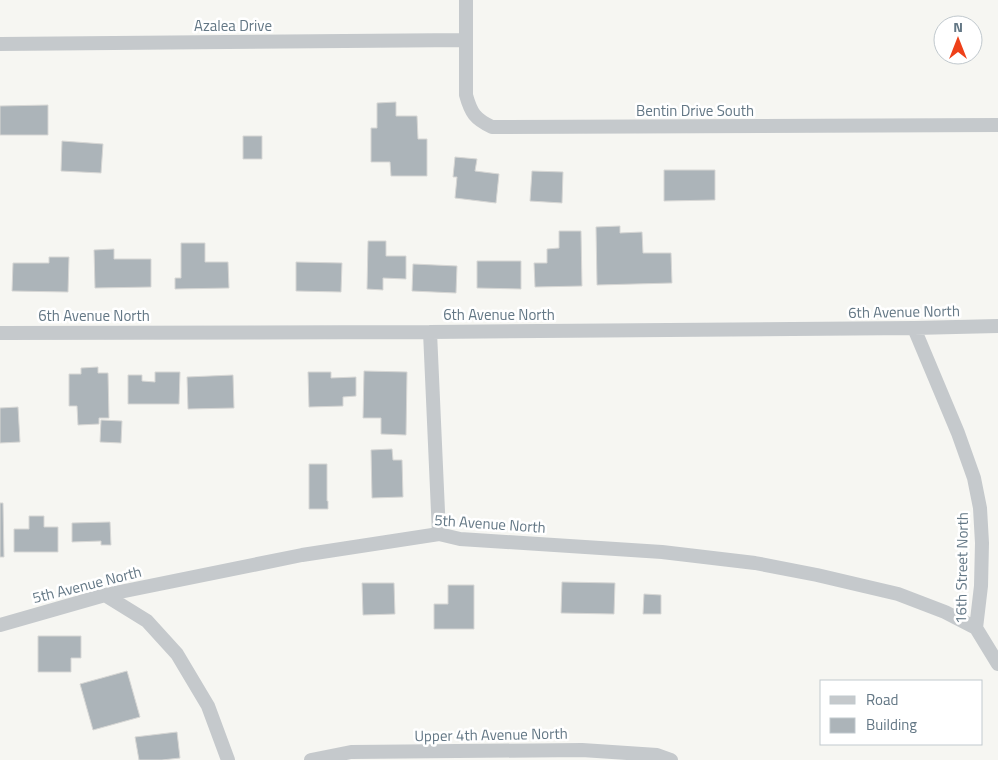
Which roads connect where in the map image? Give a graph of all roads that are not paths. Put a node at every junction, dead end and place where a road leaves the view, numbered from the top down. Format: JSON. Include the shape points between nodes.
{"nodes":[{"id":1,"x":466,"y":0,"type":"edge"},
{"id":2,"x":466,"y":40,"type":"junction"},
{"id":3,"x":0,"y":44,"type":"edge"},
{"id":4,"x":998,"y":124,"type":"edge"},
{"id":5,"x":998,"y":326,"type":"edge"},
{"id":6,"x":914,"y":328,"type":"junction"},
{"id":7,"x":430,"y":332,"type":"junction"},
{"id":8,"x":0,"y":333,"type":"edge"},
{"id":9,"x":439,"y":534,"type":"junction"},
{"id":10,"x":106,"y":594,"type":"junction"},
{"id":11,"x":0,"y":625,"type":"edge"},
{"id":12,"x":976,"y":628,"type":"junction"},
{"id":13,"x":998,"y":664,"type":"edge"},
{"id":14,"x":228,"y":760,"type":"edge"},
{"id":15,"x":311,"y":760,"type":"edge"},
{"id":16,"x":671,"y":760,"type":"edge"}],
"edges":[{"from":1,"to":2,"type":"street","name":"Bentin Drive South"},
{"from":2,"to":3,"type":"street","name":"Azalea Drive"},
{"from":2,"to":4,"type":"street","name":"Bentin Drive South","via":[[466,95],[470,110],[480,122],[492,127]]},
{"from":5,"to":6,"type":"street","name":"6th Avenue North"},
{"from":6,"to":7,"type":"street","name":"6th Avenue North"},
{"from":6,"to":12,"type":"street","name":"16th Street North","via":[[974,478],[982,543]]},
{"from":7,"to":8,"type":"street","name":"6th Avenue North"},
{"from":7,"to":9,"type":"street"},
{"from":9,"to":10,"type":"street","name":"5th Avenue North","via":[[302,554]]},
{"from":9,"to":12,"type":"street","name":"5th Avenue North","via":[[662,552],[754,563],[898,594]]},
{"from":10,"to":11,"type":"street","name":"5th Avenue North"},
{"from":10,"to":14,"type":"street","via":[[147,621],[177,654],[208,706]]},
{"from":12,"to":13,"type":"street","name":"16th Street North"},
{"from":15,"to":16,"type":"street","name":"Upper 4th Avenue North","via":[[351,752],[582,750],[656,755]]}]}
